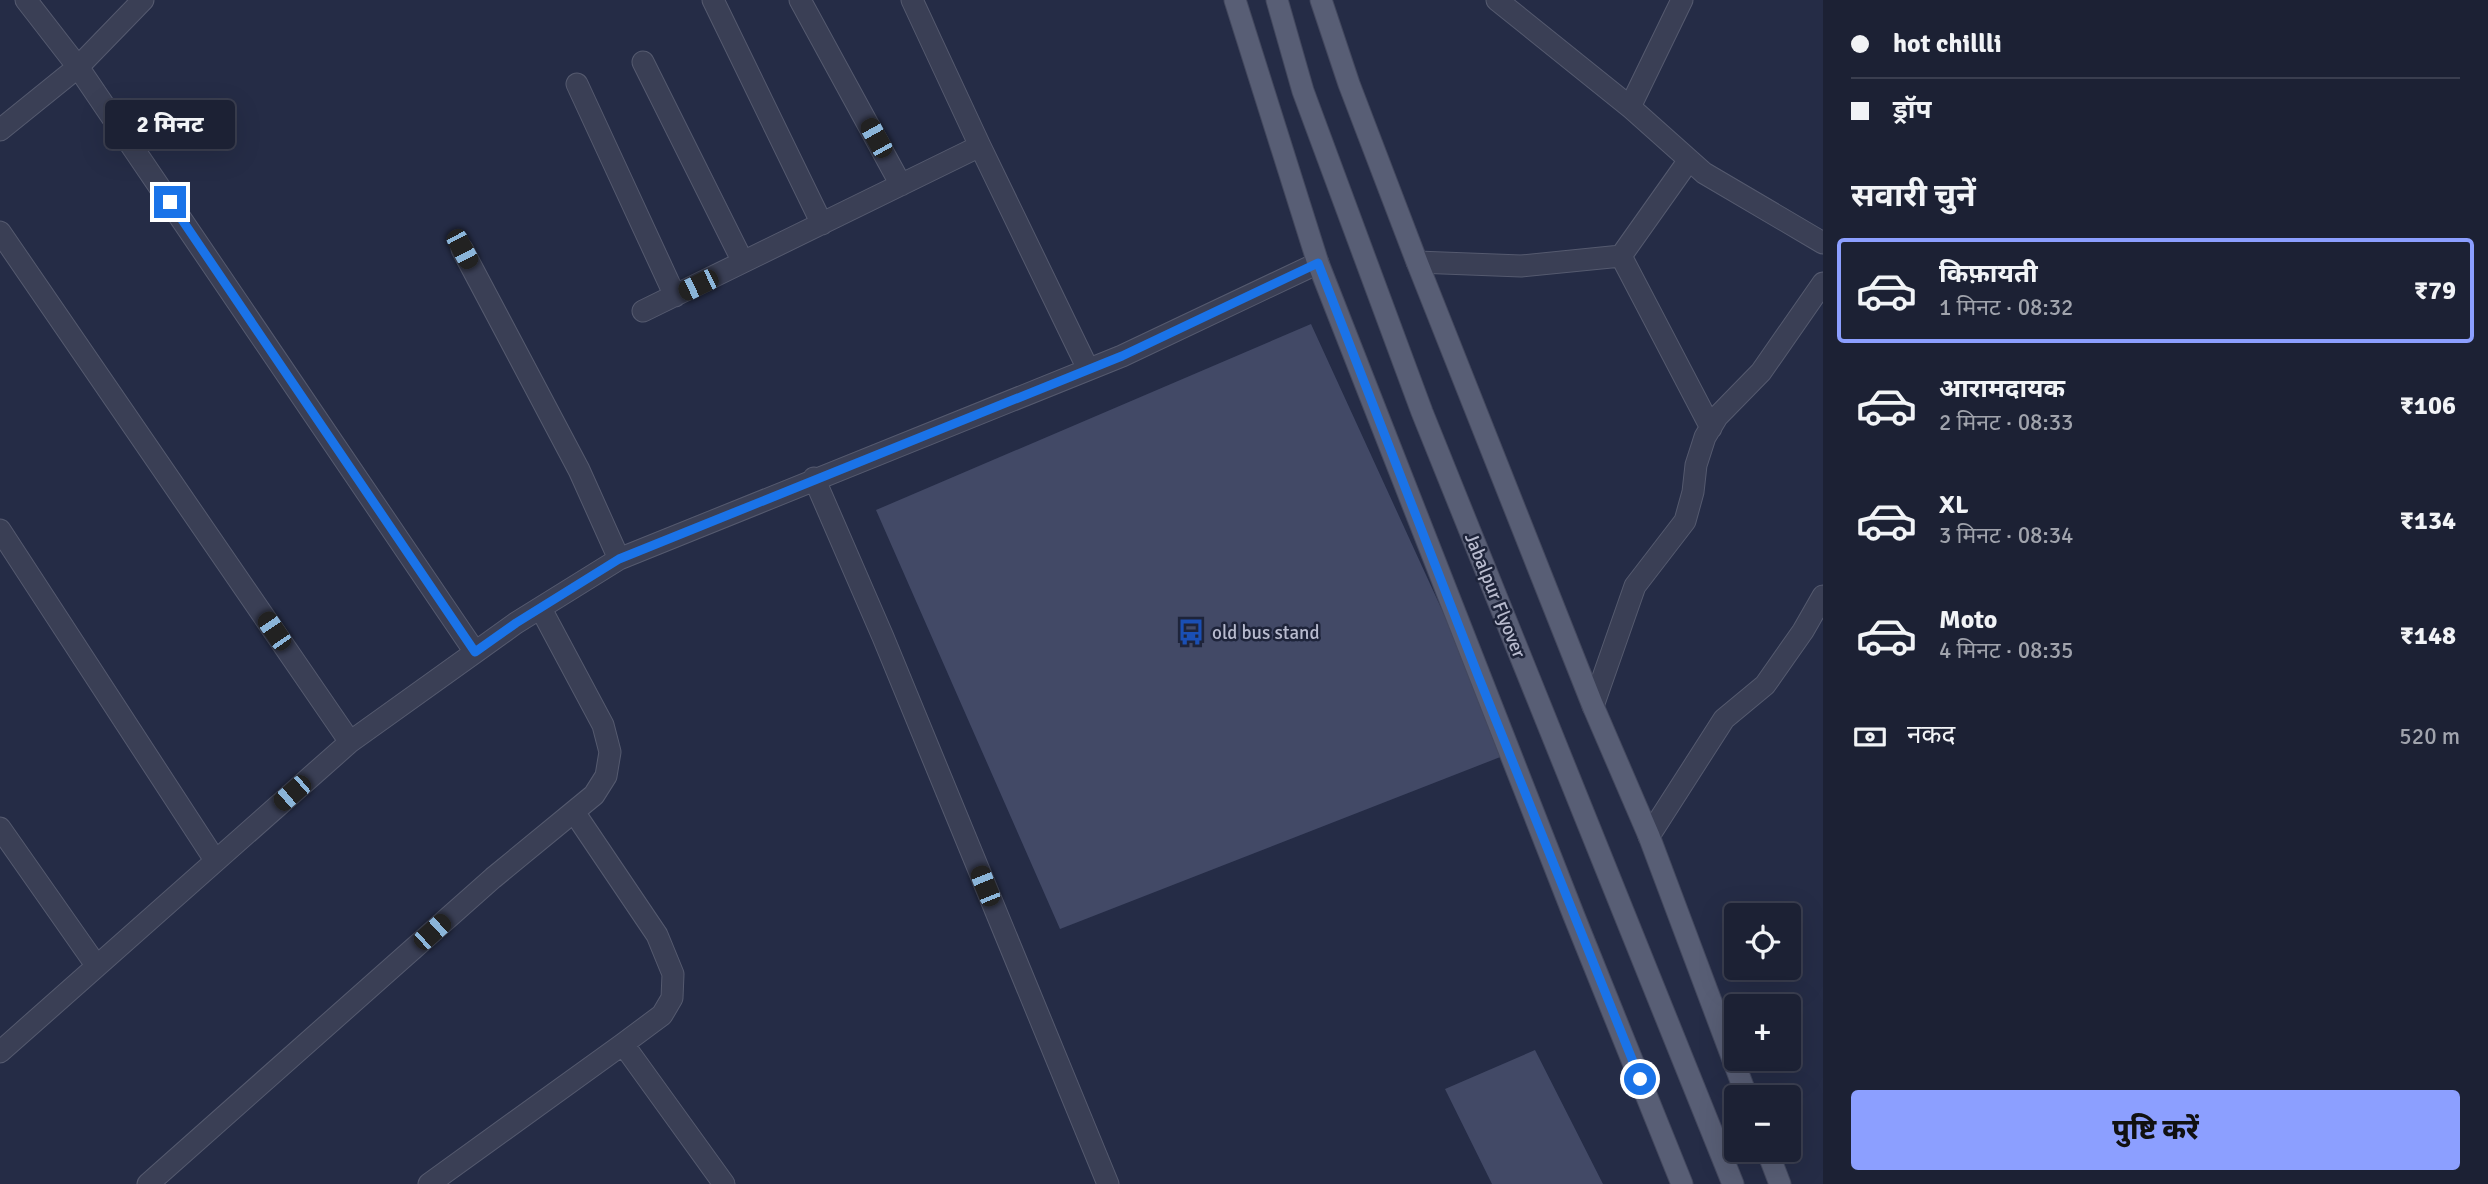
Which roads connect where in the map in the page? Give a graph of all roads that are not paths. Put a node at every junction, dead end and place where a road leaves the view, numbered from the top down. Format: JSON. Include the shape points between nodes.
{"nodes":[{"id":1,"x":26,"y":0,"type":"edge"},
{"id":2,"x":143,"y":0,"type":"edge"},
{"id":3,"x":713,"y":0,"type":"edge"},
{"id":4,"x":800,"y":0,"type":"edge"},
{"id":5,"x":912,"y":0,"type":"edge"},
{"id":6,"x":1235,"y":0,"type":"edge"},
{"id":7,"x":1277,"y":0,"type":"edge"},
{"id":8,"x":1321,"y":0,"type":"edge"},
{"id":9,"x":1497,"y":0,"type":"edge"},
{"id":10,"x":1682,"y":0,"type":"edge"},
{"id":11,"x":643,"y":62,"type":"dead end"},
{"id":12,"x":78,"y":67,"type":"junction"},
{"id":13,"x":577,"y":84,"type":"dead end"},
{"id":14,"x":1630,"y":107,"type":"junction"},
{"id":15,"x":0,"y":130,"type":"edge"},
{"id":16,"x":980,"y":146,"type":"junction"},
{"id":17,"x":1689,"y":160,"type":"junction"},
{"id":18,"x":901,"y":185,"type":"junction"},
{"id":19,"x":822,"y":224,"type":"junction"},
{"id":20,"x":0,"y":232,"type":"edge"},
{"id":21,"x":1823,"y":243,"type":"edge"},
{"id":22,"x":462,"y":249,"type":"dead end"},
{"id":23,"x":1621,"y":256,"type":"junction"},
{"id":24,"x":743,"y":262,"type":"junction"},
{"id":25,"x":1417,"y":262,"type":"junction"},
{"id":26,"x":1318,"y":263,"type":"junction"},
{"id":27,"x":1823,"y":283,"type":"edge"},
{"id":28,"x":676,"y":296,"type":"junction"},
{"id":29,"x":643,"y":311,"type":"dead end"},
{"id":30,"x":1088,"y":369,"type":"junction"},
{"id":31,"x":1710,"y":428,"type":"junction"},
{"id":32,"x":814,"y":478,"type":"junction"},
{"id":33,"x":0,"y":530,"type":"edge"},
{"id":34,"x":619,"y":559,"type":"junction"},
{"id":35,"x":1823,"y":596,"type":"edge"},
{"id":36,"x":541,"y":609,"type":"junction"},
{"id":37,"x":475,"y":652,"type":"junction"},
{"id":38,"x":1593,"y":706,"type":"junction"},
{"id":39,"x":350,"y":742,"type":"junction"},
{"id":40,"x":574,"y":812,"type":"junction"},
{"id":41,"x":0,"y":828,"type":"edge"},
{"id":42,"x":1648,"y":836,"type":"junction"},
{"id":43,"x":215,"y":860,"type":"junction"},
{"id":44,"x":96,"y":965,"type":"junction"},
{"id":45,"x":623,"y":1044,"type":"junction"},
{"id":46,"x":0,"y":1052,"type":"edge"},
{"id":47,"x":1742,"y":1085,"type":"edge"},
{"id":48,"x":1772,"y":1162,"type":"edge"},
{"id":49,"x":148,"y":1184,"type":"edge"},
{"id":50,"x":429,"y":1184,"type":"edge"},
{"id":51,"x":724,"y":1184,"type":"edge"},
{"id":52,"x":1108,"y":1184,"type":"edge"},
{"id":53,"x":1682,"y":1184,"type":"edge"},
{"id":54,"x":1733,"y":1184,"type":"edge"},
{"id":55,"x":1780,"y":1184,"type":"edge"}],
"edges":[{"from":1,"to":12,"type":"street"},
{"from":2,"to":12,"type":"street"},
{"from":3,"to":19,"type":"street"},
{"from":4,"to":18,"type":"street"},
{"from":5,"to":16,"type":"street"},
{"from":6,"to":26,"type":"main road"},
{"from":7,"to":54,"type":"main road","name":"Jabalpur Flyover","via":[[1303,91],[1422,412]]},
{"from":8,"to":25,"type":"main road"},
{"from":9,"to":14,"type":"street"},
{"from":10,"to":14,"type":"street"},
{"from":11,"to":24,"type":"street"},
{"from":12,"to":15,"type":"street"},
{"from":12,"to":37,"type":"street"},
{"from":13,"to":28,"type":"street"},
{"from":14,"to":17,"type":"street"},
{"from":16,"to":18,"type":"street"},
{"from":16,"to":30,"type":"street"},
{"from":17,"to":21,"type":"street"},
{"from":17,"to":23,"type":"street"},
{"from":18,"to":19,"type":"street"},
{"from":19,"to":24,"type":"street"},
{"from":20,"to":39,"type":"street"},
{"from":22,"to":34,"type":"street","via":[[579,470]]},
{"from":23,"to":25,"type":"street","via":[[1521,266]]},
{"from":23,"to":31,"type":"street"},
{"from":24,"to":28,"type":"street"},
{"from":25,"to":38,"type":"main road"},
{"from":26,"to":30,"type":"street"},
{"from":26,"to":53,"type":"main road"},
{"from":27,"to":31,"type":"street","via":[[1761,372]]},
{"from":28,"to":29,"type":"street"},
{"from":30,"to":32,"type":"street"},
{"from":31,"to":38,"type":"street","via":[[1696,465],[1685,520],[1635,586]]},
{"from":32,"to":34,"type":"street"},
{"from":32,"to":52,"type":"street"},
{"from":33,"to":43,"type":"street"},
{"from":34,"to":36,"type":"street"},
{"from":35,"to":42,"type":"street","via":[[1765,685],[1724,719]]},
{"from":36,"to":37,"type":"street"},
{"from":36,"to":40,"type":"street","via":[[603,725],[610,752],[606,776],[594,795]]},
{"from":37,"to":39,"type":"street"},
{"from":38,"to":42,"type":"main road"},
{"from":39,"to":43,"type":"street"},
{"from":40,"to":45,"type":"street","via":[[657,935],[673,974],[672,998],[662,1015]]},
{"from":40,"to":49,"type":"street","via":[[493,878]]},
{"from":41,"to":44,"type":"street"},
{"from":42,"to":47,"type":"main road"},
{"from":43,"to":44,"type":"street"},
{"from":44,"to":46,"type":"street"},
{"from":45,"to":50,"type":"street"},
{"from":45,"to":51,"type":"street"},
{"from":48,"to":55,"type":"main road"}]}
